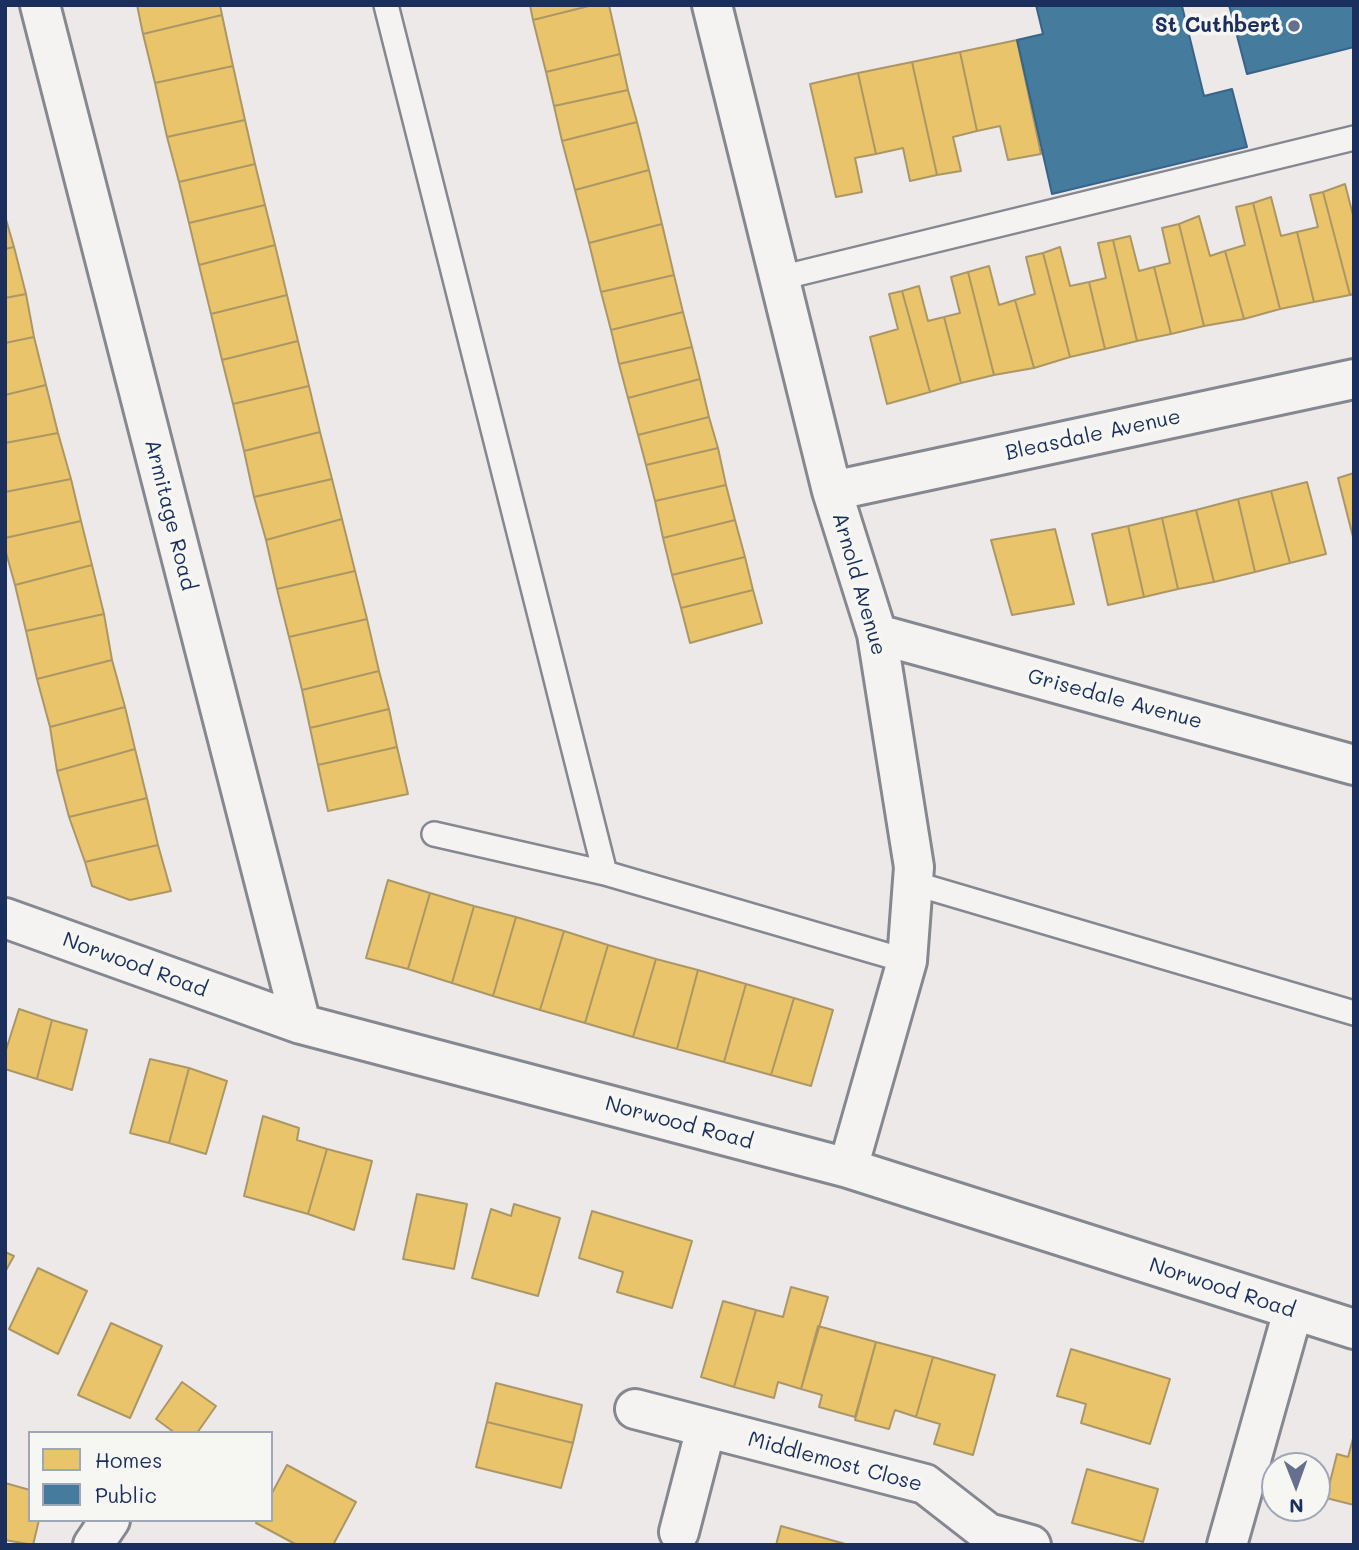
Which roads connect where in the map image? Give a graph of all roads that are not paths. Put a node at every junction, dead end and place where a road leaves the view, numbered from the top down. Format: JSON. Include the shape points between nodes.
{"nodes":[{"id":1,"x":40,"y":5,"type":"edge"},
{"id":2,"x":386,"y":5,"type":"edge"},
{"id":3,"x":712,"y":5,"type":"edge"},
{"id":4,"x":1354,"y":138,"type":"edge"},
{"id":5,"x":780,"y":278,"type":"junction"},
{"id":6,"x":1354,"y":379,"type":"edge"},
{"id":7,"x":832,"y":491,"type":"junction"},
{"id":8,"x":877,"y":634,"type":"junction"},
{"id":9,"x":1354,"y":765,"type":"edge"},
{"id":10,"x":434,"y":834,"type":"dead end"},
{"id":11,"x":605,"y":873,"type":"junction"},
{"id":12,"x":913,"y":883,"type":"junction"},
{"id":13,"x":5,"y":918,"type":"edge"},
{"id":14,"x":907,"y":961,"type":"junction"},
{"id":15,"x":1354,"y":1013,"type":"edge"},
{"id":16,"x":301,"y":1024,"type":"junction"},
{"id":17,"x":848,"y":1168,"type":"junction"},
{"id":18,"x":1293,"y":1311,"type":"junction"},
{"id":19,"x":1354,"y":1329,"type":"edge"},
{"id":20,"x":635,"y":1409,"type":"dead end"},
{"id":21,"x":706,"y":1428,"type":"junction"},
{"id":22,"x":109,"y":1522,"type":"edge"},
{"id":23,"x":679,"y":1532,"type":"dead end"},
{"id":24,"x":93,"y":1545,"type":"edge"},
{"id":25,"x":1031,"y":1545,"type":"edge"},
{"id":26,"x":1227,"y":1545,"type":"edge"}],
"edges":[{"from":1,"to":16,"type":"street","name":"Armitage Road"},
{"from":2,"to":11,"type":"lane"},
{"from":3,"to":5,"type":"street","name":"Arnold Avenue"},
{"from":4,"to":5,"type":"lane"},
{"from":5,"to":7,"type":"street","name":"Arnold Avenue"},
{"from":6,"to":7,"type":"street","name":"Bleasdale Avenue"},
{"from":7,"to":8,"type":"street","name":"Arnold Avenue"},
{"from":8,"to":9,"type":"street","name":"Grisedale Avenue"},
{"from":8,"to":12,"type":"street","name":"Arnold Avenue"},
{"from":10,"to":11,"type":"lane"},
{"from":11,"to":14,"type":"lane"},
{"from":12,"to":14,"type":"street","name":"Arnold Avenue"},
{"from":12,"to":15,"type":"lane"},
{"from":13,"to":16,"type":"street","name":"Norwood Road"},
{"from":14,"to":17,"type":"street","name":"Arnold Avenue"},
{"from":16,"to":17,"type":"street","name":"Norwood Road"},
{"from":17,"to":18,"type":"street","name":"Norwood Road"},
{"from":18,"to":19,"type":"street","name":"Norwood Road"},
{"from":18,"to":26,"type":"street"},
{"from":20,"to":21,"type":"street","name":"Middlemost Close"},
{"from":21,"to":23,"type":"street"},
{"from":21,"to":25,"type":"street","name":"Middlemost Close","via":[[925,1484],[988,1533]]},
{"from":22,"to":24,"type":"street"}]}
